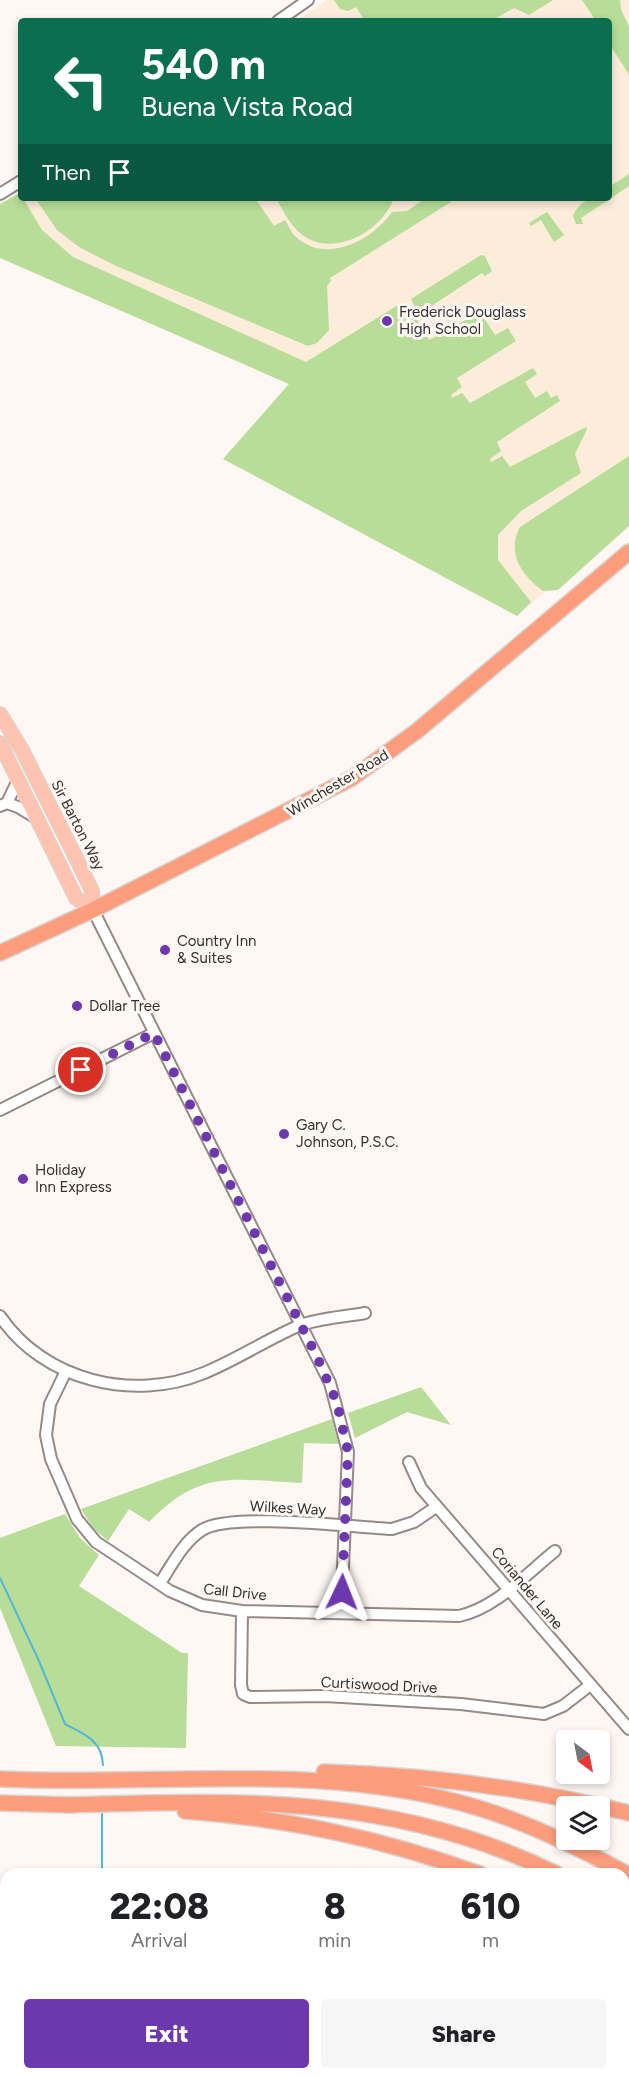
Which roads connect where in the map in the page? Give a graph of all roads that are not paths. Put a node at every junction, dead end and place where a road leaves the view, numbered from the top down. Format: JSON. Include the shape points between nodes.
{"nodes":[{"id":1,"x":308,"y":0,"type":"edge"},
{"id":2,"x":282,"y":18,"type":"edge"},
{"id":3,"x":18,"y":183,"type":"edge"},
{"id":4,"x":0,"y":194,"type":"edge"},
{"id":5,"x":629,"y":552,"type":"edge"},
{"id":6,"x":0,"y":714,"type":"edge"},
{"id":7,"x":0,"y":743,"type":"edge"},
{"id":8,"x":18,"y":780,"type":"junction"},
{"id":9,"x":3,"y":805,"type":"edge"},
{"id":10,"x":38,"y":819,"type":"junction"},
{"id":11,"x":93,"y":910,"type":"junction"},
{"id":12,"x":2,"y":954,"type":"edge"},
{"id":13,"x":154,"y":1033,"type":"junction"},
{"id":14,"x":0,"y":1110,"type":"edge"},
{"id":15,"x":365,"y":1312,"type":"dead end"},
{"id":16,"x":0,"y":1316,"type":"edge"},
{"id":17,"x":300,"y":1325,"type":"junction"},
{"id":18,"x":66,"y":1371,"type":"junction"},
{"id":19,"x":409,"y":1462,"type":"dead end"},
{"id":20,"x":436,"y":1507,"type":"junction"},
{"id":21,"x":344,"y":1527,"type":"junction"},
{"id":22,"x":555,"y":1551,"type":"dead end"},
{"id":23,"x":160,"y":1583,"type":"junction"},
{"id":24,"x":508,"y":1589,"type":"junction"},
{"id":25,"x":242,"y":1611,"type":"junction"},
{"id":26,"x":341,"y":1613,"type":"junction"},
{"id":27,"x":589,"y":1686,"type":"junction"},
{"id":28,"x":629,"y":1729,"type":"edge"},
{"id":29,"x":0,"y":1779,"type":"edge"},
{"id":30,"x":109,"y":1780,"type":"junction"},
{"id":31,"x":0,"y":1803,"type":"edge"},
{"id":32,"x":65,"y":1805,"type":"junction"},
{"id":33,"x":629,"y":1813,"type":"edge"},
{"id":34,"x":461,"y":1868,"type":"edge"},
{"id":35,"x":542,"y":1868,"type":"edge"},
{"id":36,"x":615,"y":1868,"type":"edge"}],
"edges":[{"from":1,"to":2,"type":"street"},
{"from":3,"to":4,"type":"street"},
{"from":5,"to":11,"type":"highway","name":"Winchester Road","via":[[376,762],[300,807]]},
{"from":6,"to":11,"type":"main road","name":"Sir Barton Way","via":[[92,891]]},
{"from":7,"to":8,"type":"main road"},
{"from":8,"to":9,"type":"street"},
{"from":8,"to":10,"type":"main road"},
{"from":9,"to":10,"type":"street","via":[[18,807]]},
{"from":10,"to":11,"type":"main road","via":[[76,898]]},
{"from":11,"to":12,"type":"highway","name":"Winchester Road"},
{"from":11,"to":13,"type":"street"},
{"from":13,"to":14,"type":"street"},
{"from":13,"to":17,"type":"street"},
{"from":15,"to":17,"type":"street"},
{"from":16,"to":18,"type":"street","via":[[32,1349]]},
{"from":17,"to":18,"type":"street","via":[[204,1373],[157,1385],[105,1383]]},
{"from":17,"to":21,"type":"street","via":[[330,1383],[344,1433],[348,1470]]},
{"from":18,"to":23,"type":"street","name":"Call Drive","via":[[50,1404],[46,1435],[51,1459],[71,1506],[84,1530],[96,1542]]},
{"from":19,"to":20,"type":"street","name":"Coriander Lane","via":[[414,1478]]},
{"from":20,"to":21,"type":"street","name":"Wilkes Way","via":[[402,1527]]},
{"from":20,"to":24,"type":"street","name":"Coriander Lane"},
{"from":21,"to":23,"type":"street","name":"Wilkes Way","via":[[241,1520],[214,1524],[193,1537]]},
{"from":21,"to":26,"type":"street"},
{"from":22,"to":24,"type":"street","name":"Call Drive"},
{"from":23,"to":25,"type":"street","name":"Call Drive","via":[[201,1605]]},
{"from":24,"to":26,"type":"street","name":"Call Drive","via":[[475,1612],[459,1616]]},
{"from":24,"to":27,"type":"street","name":"Coriander Lane"},
{"from":25,"to":26,"type":"street","name":"Call Drive"},
{"from":25,"to":27,"type":"street","name":"Curtiswood Drive","via":[[241,1685],[243,1694],[250,1697],[336,1697],[544,1714],[563,1706]]},
{"from":27,"to":28,"type":"street","name":"Coriander Lane"},
{"from":29,"to":30,"type":"highway"},
{"from":30,"to":33,"type":"highway","via":[[324,1772],[384,1774],[519,1789]]},
{"from":30,"to":36,"type":"highway","via":[[292,1780],[402,1790],[483,1809],[538,1829]]},
{"from":31,"to":32,"type":"highway"},
{"from":32,"to":34,"type":"highway","via":[[190,1811],[289,1822],[356,1834]]},
{"from":32,"to":35,"type":"highway","via":[[249,1802],[341,1809],[409,1820],[454,1833]]}]}
